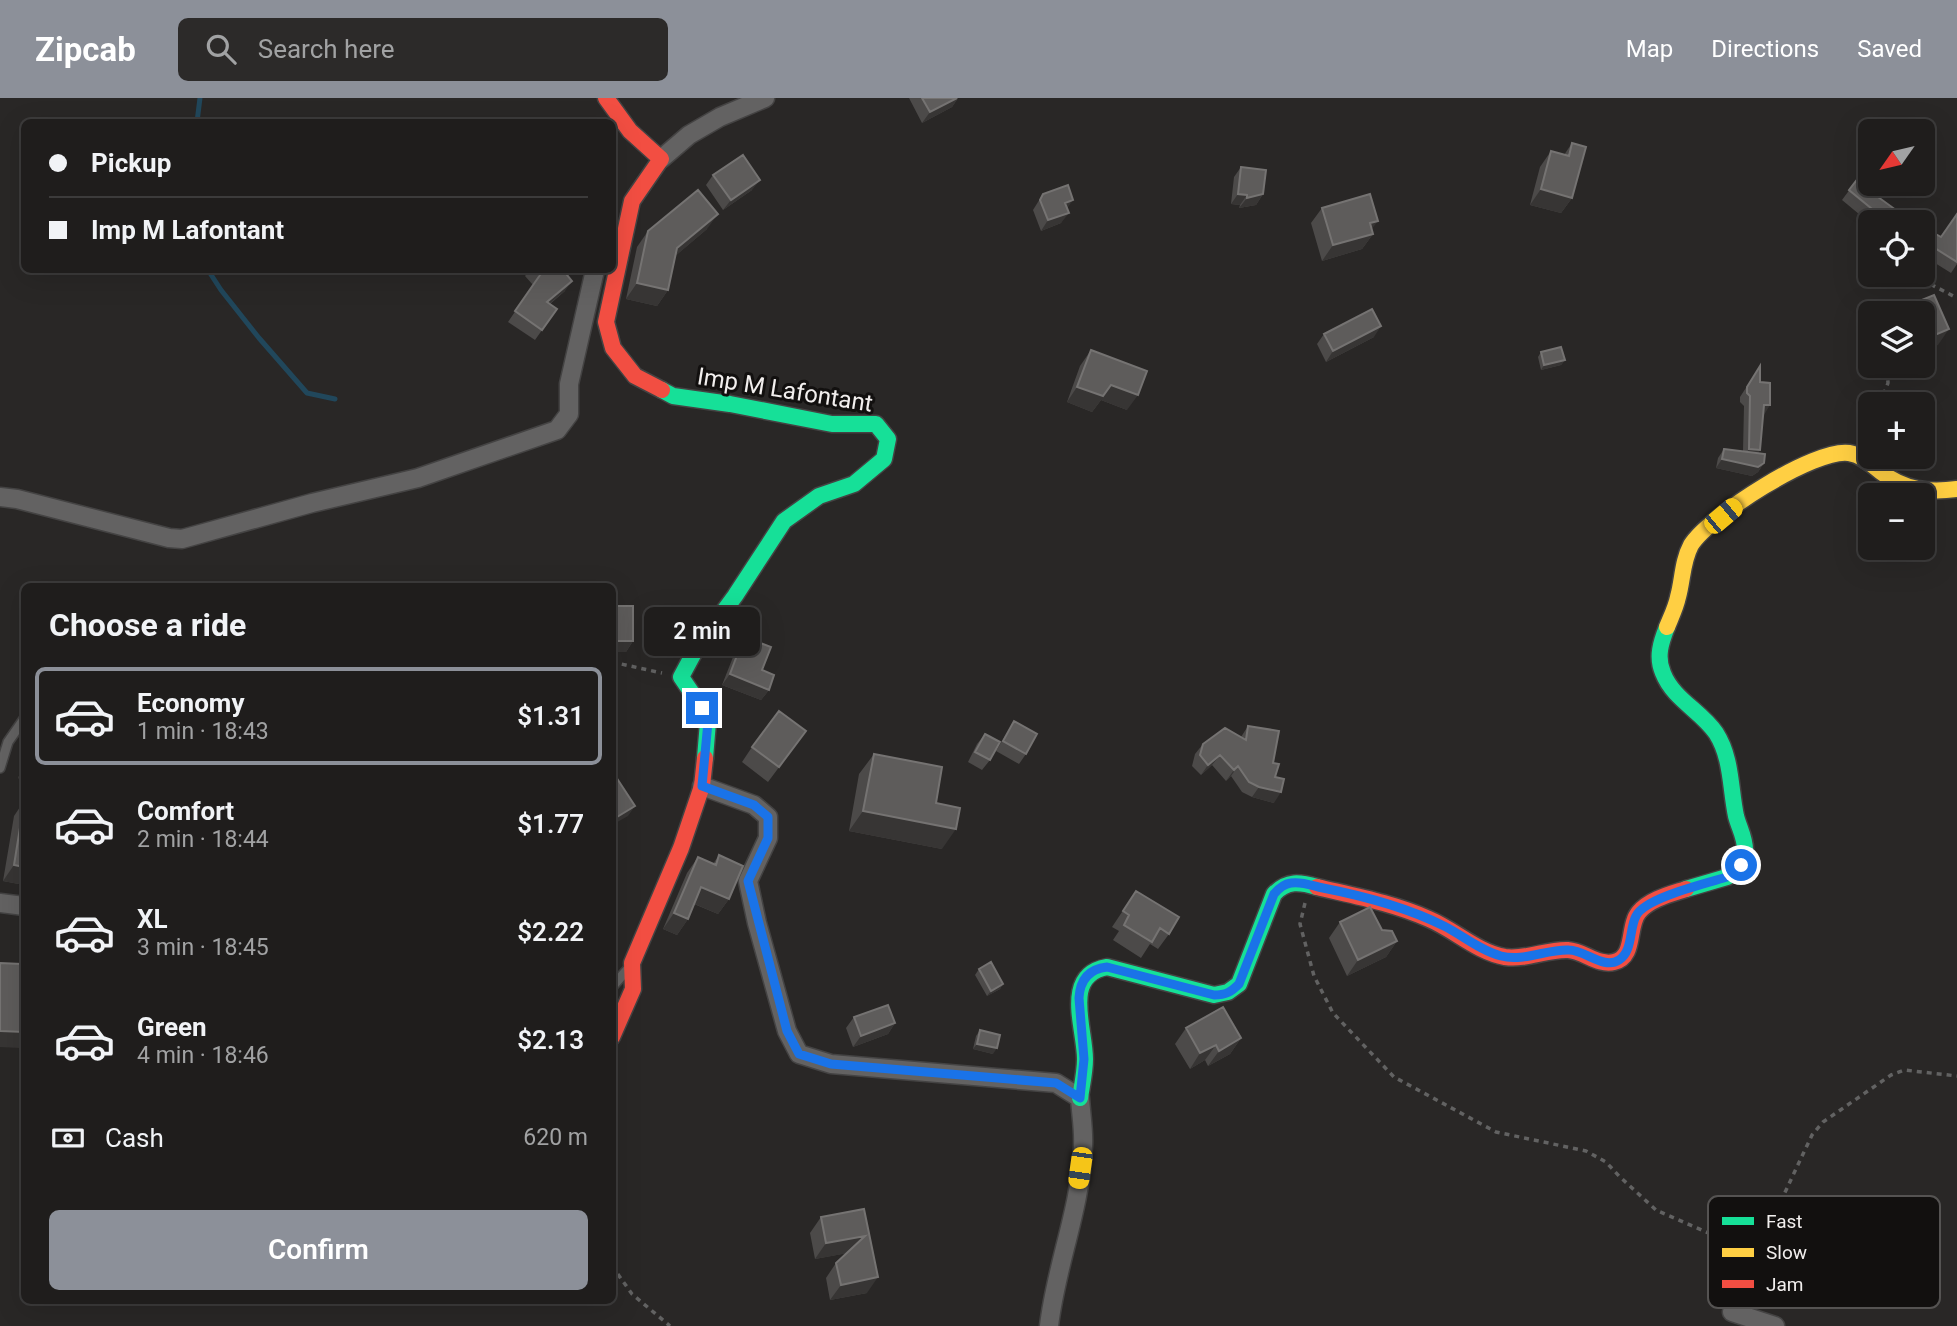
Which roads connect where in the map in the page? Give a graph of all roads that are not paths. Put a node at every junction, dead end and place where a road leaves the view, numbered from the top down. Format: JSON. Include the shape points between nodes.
{"nodes":[{"id":1,"x":606,"y":98,"type":"edge"},
{"id":2,"x":765,"y":98,"type":"edge"},
{"id":3,"x":661,"y":159,"type":"junction"},
{"id":4,"x":632,"y":201,"type":"junction"},
{"id":5,"x":616,"y":228,"type":"edge"},
{"id":6,"x":593,"y":273,"type":"edge"},
{"id":7,"x":1957,"y":489,"type":"edge"},
{"id":8,"x":0,"y":497,"type":"edge"},
{"id":9,"x":21,"y":723,"type":"edge"},
{"id":10,"x":0,"y":768,"type":"edge"},
{"id":11,"x":702,"y":786,"type":"junction"},
{"id":12,"x":0,"y":903,"type":"edge"},
{"id":13,"x":21,"y":906,"type":"edge"},
{"id":14,"x":632,"y":963,"type":"junction"},
{"id":15,"x":616,"y":982,"type":"edge"},
{"id":16,"x":616,"y":1028,"type":"edge"},
{"id":17,"x":1080,"y":1098,"type":"junction"},
{"id":18,"x":1732,"y":1311,"type":"dead end"},
{"id":19,"x":1049,"y":1326,"type":"edge"},
{"id":20,"x":1775,"y":1326,"type":"edge"}],
"edges":[{"from":1,"to":3,"type":"street","via":[[640,144]]},
{"from":2,"to":3,"type":"street","via":[[710,123]]},
{"from":3,"to":4,"type":"street","name":"Imp M Lafontant"},
{"from":4,"to":5,"type":"street"},
{"from":4,"to":11,"type":"street","name":"Imp M Lafontant","via":[[606,322],[613,348],[635,376],[673,396],[832,424],[876,424],[888,439],[884,459],[854,484],[819,496],[784,521],[696,649],[681,677],[708,722]]},
{"from":6,"to":8,"type":"street","via":[[569,384],[569,414],[557,430],[418,478],[182,539]]},
{"from":7,"to":17,"type":"street","via":[[1910,488],[1863,458],[1843,452],[1751,493],[1692,544],[1662,639],[1660,662],[1670,688],[1710,726],[1722,747],[1744,857],[1727,877],[1641,908],[1621,959],[1605,962],[1573,950],[1504,957],[1415,913],[1362,896],[1289,883],[1274,894],[1239,984],[1231,992],[1214,995],[1107,967],[1086,976],[1079,998],[1084,1059]]},
{"from":9,"to":10,"type":"lane","via":[[8,742]]},
{"from":11,"to":14,"type":"street"},
{"from":11,"to":17,"type":"street","via":[[754,805],[768,817],[768,838],[748,881],[787,1031],[799,1054],[831,1064],[1056,1083]]},
{"from":12,"to":13,"type":"street"},
{"from":14,"to":15,"type":"lane"},
{"from":14,"to":16,"type":"street","via":[[633,989]]},
{"from":17,"to":19,"type":"street","via":[[1083,1146]]},
{"from":18,"to":20,"type":"street"}]}
